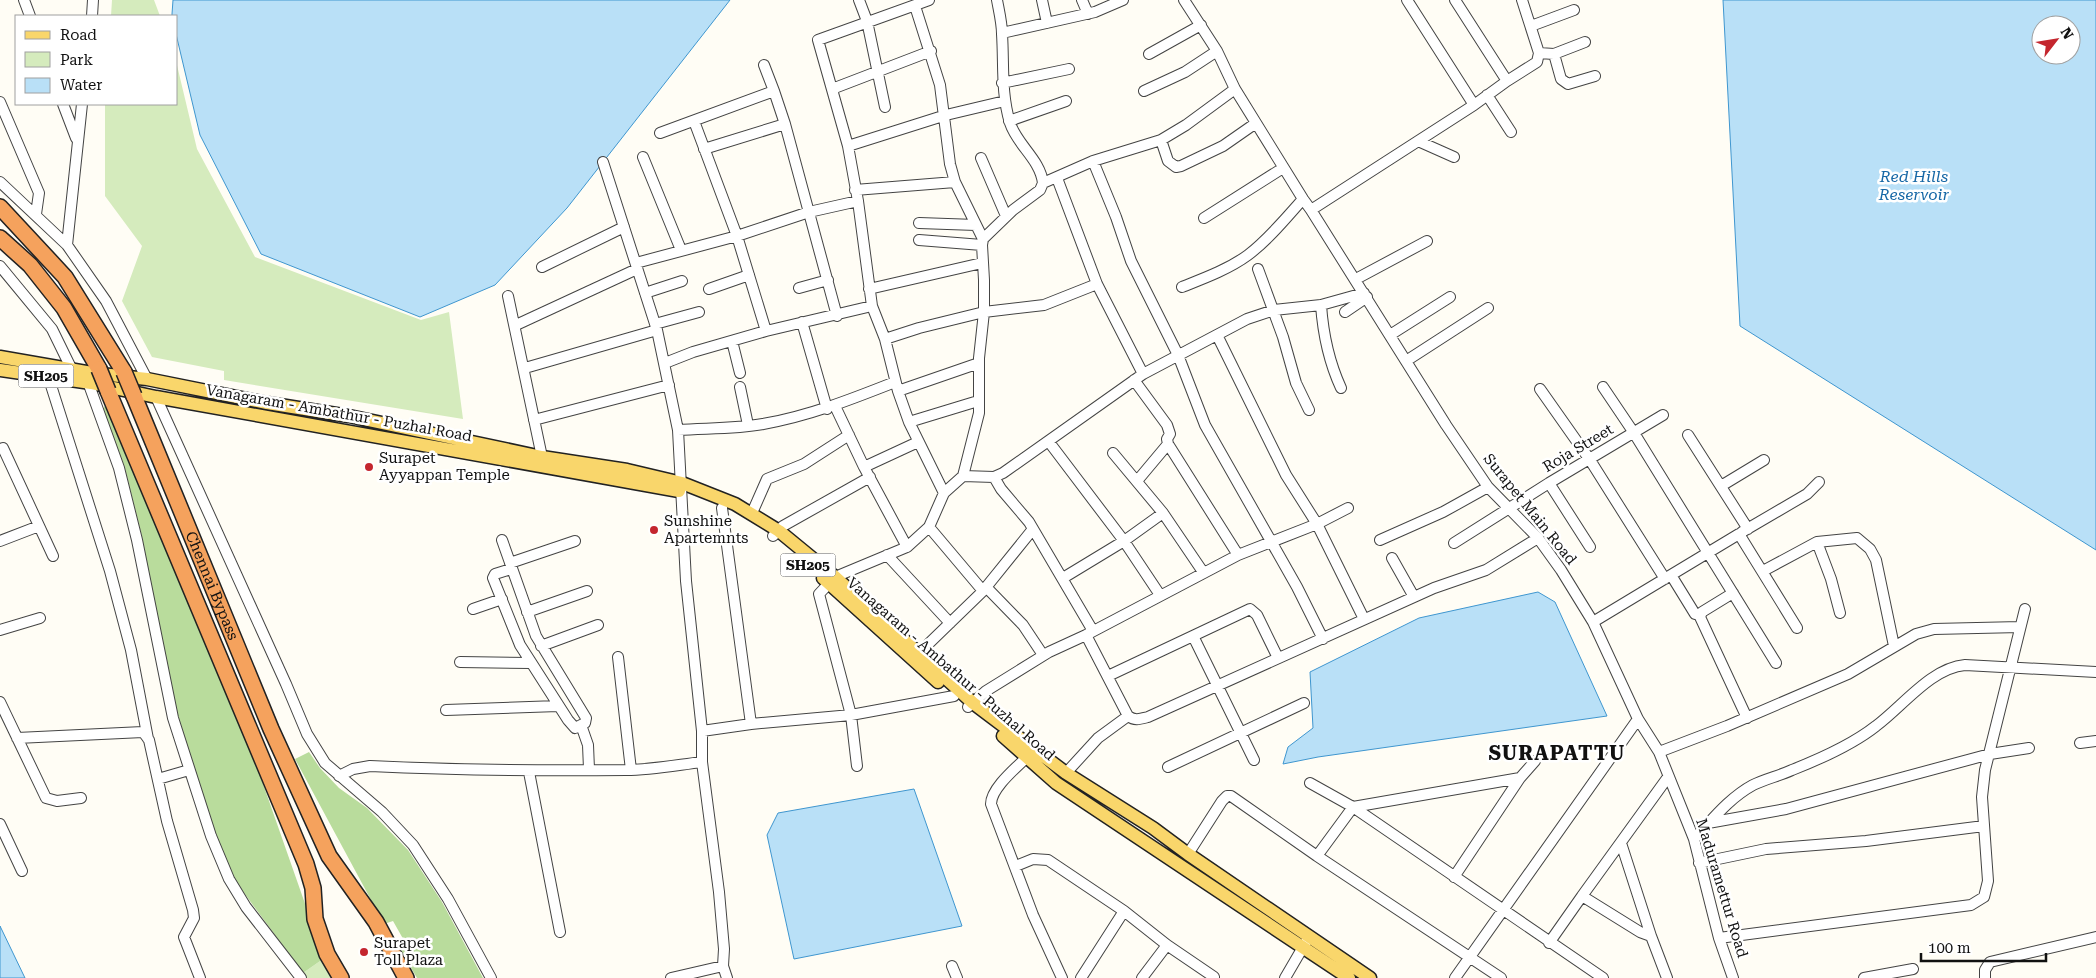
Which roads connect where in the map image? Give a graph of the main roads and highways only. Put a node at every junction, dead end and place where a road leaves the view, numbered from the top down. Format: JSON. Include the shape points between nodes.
{"nodes":[{"id":1,"x":0,"y":207,"type":"edge"},
{"id":2,"x":0,"y":238,"type":"edge"},
{"id":3,"x":0,"y":357,"type":"edge"},
{"id":4,"x":0,"y":370,"type":"edge"},
{"id":5,"x":79,"y":378,"type":"junction"},
{"id":6,"x":394,"y":425,"type":"junction"},
{"id":7,"x":391,"y":439,"type":"junction"},
{"id":8,"x":599,"y":471,"type":"junction"},
{"id":9,"x":682,"y":487,"type":"junction"},
{"id":10,"x":775,"y":533,"type":"junction"},
{"id":11,"x":831,"y":580,"type":"junction"},
{"id":12,"x":970,"y":705,"type":"junction"},
{"id":13,"x":329,"y":856,"type":"junction"},
{"id":14,"x":306,"y":864,"type":"junction"},
{"id":15,"x":1306,"y":942,"type":"junction"},
{"id":16,"x":341,"y":978,"type":"edge"},
{"id":17,"x":406,"y":978,"type":"edge"},
{"id":18,"x":1349,"y":978,"type":"edge"},
{"id":19,"x":1370,"y":978,"type":"edge"}],
"edges":[{"from":1,"to":13,"type":"highway","name":"Chennai Bypass","bridge":true,"via":[[65,276],[122,368],[271,729]]},
{"from":2,"to":14,"type":"highway","name":"Chennai Bypass","bridge":true,"via":[[30,265],[64,308],[99,369]]},
{"from":3,"to":5,"type":"main road"},
{"from":4,"to":5,"type":"main road","name":"Vanagaram - Ambathur - Puzhal Road","number":"SH205"},
{"from":5,"to":6,"type":"main road","via":[[147,380]]},
{"from":5,"to":7,"type":"main road","name":"Vanagaram - Ambathur - Puzhal Road","number":"SH205","via":[[156,397]]},
{"from":6,"to":7,"type":"main road"},
{"from":6,"to":8,"type":"main road"},
{"from":7,"to":8,"type":"main road","name":"Vanagaram - Ambathur - Puzhal Road","number":"SH205"},
{"from":8,"to":9,"type":"main road","name":"Vanagaram - Ambathur - Puzhal Road","number":"SH205"},
{"from":9,"to":10,"type":"main road","name":"Vanagaram - Ambathur - Puzhal Road","number":"SH205"},
{"from":9,"to":10,"type":"main road","via":[[752,513]]},
{"from":10,"to":11,"type":"main road","name":"Vanagaram - Ambathur - Puzhal Road","number":"SH205"},
{"from":11,"to":12,"type":"main road","via":[[919,653]]},
{"from":11,"to":12,"type":"main road","name":"Vanagaram - Ambathur - Puzhal Road","number":"SH205","via":[[954,696]]},
{"from":12,"to":15,"type":"main road","via":[[1066,773],[1153,828]]},
{"from":12,"to":15,"type":"main road","name":"Vanagaram - Ambathur - Puzhal Road","number":"SH205","via":[[1056,783]]},
{"from":13,"to":14,"type":"highway"},
{"from":13,"to":17,"type":"highway","name":"Chennai Bypass","via":[[376,922]]},
{"from":14,"to":16,"type":"highway","name":"Chennai Bypass","via":[[313,888],[315,919],[327,954]]},
{"from":15,"to":18,"type":"main road","name":"Vanagaram - Ambathur - Puzhal Road","number":"SH205"},
{"from":15,"to":19,"type":"main road"}]}
